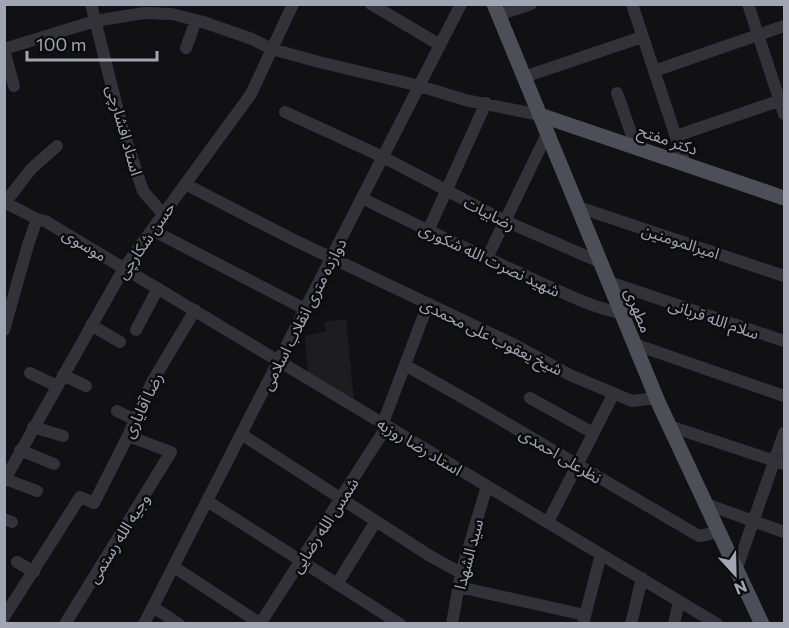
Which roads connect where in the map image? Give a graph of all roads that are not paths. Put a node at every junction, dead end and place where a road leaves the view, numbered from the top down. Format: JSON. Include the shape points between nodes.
{"nodes":[{"id":1,"x":91,"y":4,"type":"edge"},
{"id":2,"x":293,"y":4,"type":"edge"},
{"id":3,"x":371,"y":4,"type":"edge"},
{"id":4,"x":461,"y":4,"type":"edge"},
{"id":5,"x":531,"y":4,"type":"edge"},
{"id":6,"x":632,"y":4,"type":"edge"},
{"id":7,"x":748,"y":4,"type":"edge"},
{"id":8,"x":497,"y":10,"type":"edge"},
{"id":9,"x":196,"y":20,"type":"junction"},
{"id":10,"x":95,"y":21,"type":"junction"},
{"id":11,"x":784,"y":26,"type":"edge"},
{"id":12,"x":758,"y":35,"type":"junction"},
{"id":13,"x":642,"y":37,"type":"junction"},
{"id":14,"x":440,"y":45,"type":"junction"},
{"id":15,"x":186,"y":48,"type":"dead end"},
{"id":16,"x":4,"y":49,"type":"edge"},
{"id":17,"x":272,"y":49,"type":"junction"},
{"id":18,"x":654,"y":71,"type":"junction"},
{"id":19,"x":524,"y":77,"type":"junction"},
{"id":20,"x":14,"y":86,"type":"dead end"},
{"id":21,"x":420,"y":86,"type":"junction"},
{"id":22,"x":617,"y":93,"type":"dead end"},
{"id":23,"x":782,"y":100,"type":"edge"},
{"id":24,"x":486,"y":103,"type":"junction"},
{"id":25,"x":285,"y":112,"type":"dead end"},
{"id":26,"x":784,"y":114,"type":"edge"},
{"id":27,"x":540,"y":115,"type":"junction"},
{"id":28,"x":548,"y":134,"type":"junction"},
{"id":29,"x":676,"y":136,"type":"junction"},
{"id":30,"x":57,"y":146,"type":"dead end"},
{"id":31,"x":636,"y":147,"type":"junction"},
{"id":32,"x":383,"y":157,"type":"junction"},
{"id":33,"x":685,"y":164,"type":"junction"},
{"id":34,"x":185,"y":184,"type":"junction"},
{"id":35,"x":446,"y":190,"type":"junction"},
{"id":36,"x":7,"y":196,"type":"edge"},
{"id":37,"x":362,"y":198,"type":"junction"},
{"id":38,"x":784,"y":198,"type":"edge"},
{"id":39,"x":578,"y":207,"type":"junction"},
{"id":40,"x":163,"y":214,"type":"junction"},
{"id":41,"x":41,"y":220,"type":"junction"},
{"id":42,"x":505,"y":221,"type":"junction"},
{"id":43,"x":152,"y":230,"type":"junction"},
{"id":44,"x":428,"y":231,"type":"junction"},
{"id":45,"x":332,"y":258,"type":"junction"},
{"id":46,"x":487,"y":258,"type":"junction"},
{"id":47,"x":600,"y":262,"type":"junction"},
{"id":48,"x":124,"y":268,"type":"junction"},
{"id":49,"x":784,"y":276,"type":"edge"},
{"id":50,"x":609,"y":282,"type":"junction"},
{"id":51,"x":158,"y":288,"type":"junction"},
{"id":52,"x":428,"y":304,"type":"junction"},
{"id":53,"x":305,"y":309,"type":"junction"},
{"id":54,"x":195,"y":310,"type":"junction"},
{"id":55,"x":621,"y":313,"type":"junction"},
{"id":56,"x":7,"y":314,"type":"edge"},
{"id":57,"x":91,"y":325,"type":"junction"},
{"id":58,"x":4,"y":330,"type":"edge"},
{"id":59,"x":136,"y":330,"type":"dead end"},
{"id":60,"x":784,"y":341,"type":"edge"},
{"id":61,"x":120,"y":342,"type":"dead end"},
{"id":62,"x":634,"y":344,"type":"junction"},
{"id":63,"x":279,"y":361,"type":"junction"},
{"id":64,"x":405,"y":365,"type":"junction"},
{"id":65,"x":30,"y":373,"type":"dead end"},
{"id":66,"x":60,"y":380,"type":"junction"},
{"id":67,"x":87,"y":386,"type":"dead end"},
{"id":68,"x":614,"y":393,"type":"junction"},
{"id":69,"x":784,"y":396,"type":"edge"},
{"id":70,"x":530,"y":398,"type":"dead end"},
{"id":71,"x":656,"y":398,"type":"junction"},
{"id":72,"x":117,"y":411,"type":"dead end"},
{"id":73,"x":135,"y":420,"type":"junction"},
{"id":74,"x":385,"y":424,"type":"junction"},
{"id":75,"x":669,"y":426,"type":"junction"},
{"id":76,"x":33,"y":427,"type":"junction"},
{"id":77,"x":593,"y":433,"type":"junction"},
{"id":78,"x":784,"y":433,"type":"edge"},
{"id":79,"x":241,"y":434,"type":"junction"},
{"id":80,"x":63,"y":436,"type":"dead end"},
{"id":81,"x":128,"y":436,"type":"junction"},
{"id":82,"x":20,"y":450,"type":"junction"},
{"id":83,"x":780,"y":463,"type":"edge"},
{"id":84,"x":54,"y":464,"type":"dead end"},
{"id":85,"x":577,"y":464,"type":"junction"},
{"id":86,"x":5,"y":480,"type":"edge"},
{"id":87,"x":487,"y":486,"type":"junction"},
{"id":88,"x":37,"y":491,"type":"dead end"},
{"id":89,"x":342,"y":498,"type":"junction"},
{"id":90,"x":207,"y":501,"type":"junction"},
{"id":91,"x":706,"y":504,"type":"junction"},
{"id":92,"x":376,"y":521,"type":"junction"},
{"id":93,"x":754,"y":521,"type":"junction"},
{"id":94,"x":548,"y":522,"type":"junction"},
{"id":95,"x":719,"y":532,"type":"junction"},
{"id":96,"x":784,"y":532,"type":"edge"},
{"id":97,"x":601,"y":554,"type":"junction"},
{"id":98,"x":17,"y":562,"type":"dead end"},
{"id":99,"x":300,"y":562,"type":"junction"},
{"id":100,"x":174,"y":567,"type":"junction"},
{"id":101,"x":737,"y":568,"type":"junction"},
{"id":102,"x":34,"y":572,"type":"junction"},
{"id":103,"x":461,"y":573,"type":"junction"},
{"id":104,"x":642,"y":578,"type":"junction"},
{"id":105,"x":337,"y":584,"type":"junction"},
{"id":106,"x":459,"y":587,"type":"junction"},
{"id":107,"x":679,"y":601,"type":"junction"},
{"id":108,"x":153,"y":607,"type":"junction"},
{"id":109,"x":4,"y":617,"type":"edge"},
{"id":110,"x":584,"y":619,"type":"edge"},
{"id":111,"x":261,"y":623,"type":"edge"},
{"id":112,"x":65,"y":624,"type":"edge"},
{"id":113,"x":144,"y":624,"type":"edge"},
{"id":114,"x":179,"y":624,"type":"edge"},
{"id":115,"x":400,"y":624,"type":"edge"},
{"id":116,"x":452,"y":624,"type":"edge"},
{"id":117,"x":631,"y":624,"type":"edge"},
{"id":118,"x":674,"y":624,"type":"edge"},
{"id":119,"x":717,"y":624,"type":"edge"},
{"id":120,"x":762,"y":624,"type":"edge"}],
"edges":[{"from":1,"to":10,"type":"street","name":"استاد افشارچی"},
{"from":2,"to":17,"type":"street","name":"حسن شکارچی"},
{"from":3,"to":14,"type":"street"},
{"from":4,"to":14,"type":"street","name":"دوازده متری انقلاب اسلامی"},
{"from":5,"to":8,"type":"street"},
{"from":6,"to":13,"type":"street"},
{"from":7,"to":12,"type":"street"},
{"from":8,"to":19,"type":"main road","name":"مطهری"},
{"from":9,"to":10,"type":"street","via":[[144,13]]},
{"from":9,"to":15,"type":"street"},
{"from":9,"to":17,"type":"street"},
{"from":10,"to":16,"type":"street"},
{"from":10,"to":40,"type":"street","name":"استاد افشارچی","via":[[143,191]]},
{"from":11,"to":12,"type":"street"},
{"from":12,"to":18,"type":"street"},
{"from":12,"to":23,"type":"street"},
{"from":13,"to":18,"type":"street"},
{"from":13,"to":19,"type":"street"},
{"from":14,"to":21,"type":"street","name":"دوازده متری انقلاب اسلامی"},
{"from":16,"to":20,"type":"street"},
{"from":17,"to":21,"type":"street"},
{"from":17,"to":34,"type":"street","name":"حسن شکارچی","via":[[251,94]]},
{"from":18,"to":29,"type":"street"},
{"from":19,"to":27,"type":"main road","name":"مطهری"},
{"from":21,"to":24,"type":"street"},
{"from":21,"to":32,"type":"street","name":"دوازده متری انقلاب اسلامی"},
{"from":22,"to":31,"type":"street"},
{"from":23,"to":26,"type":"street"},
{"from":23,"to":29,"type":"street"},
{"from":24,"to":27,"type":"street"},
{"from":24,"to":35,"type":"street"},
{"from":25,"to":32,"type":"street","name":"رضابیات"},
{"from":27,"to":28,"type":"main road","name":"مطهری"},
{"from":27,"to":31,"type":"main road","name":"دکتر مفتح"},
{"from":28,"to":39,"type":"main road","name":"مطهری"},
{"from":28,"to":42,"type":"street"},
{"from":29,"to":33,"type":"street"},
{"from":30,"to":36,"type":"street"},
{"from":31,"to":33,"type":"main road","name":"دکتر مفتح"},
{"from":32,"to":35,"type":"street","name":"رضابیات"},
{"from":32,"to":37,"type":"street","name":"دوازده متری انقلاب اسلامی"},
{"from":33,"to":38,"type":"main road","name":"دکتر مفتح"},
{"from":34,"to":40,"type":"street","name":"حسن شکارچی"},
{"from":34,"to":45,"type":"street","name":"شیخ یعقوب علی محمدی"},
{"from":35,"to":42,"type":"street","name":"رضابیات"},
{"from":35,"to":44,"type":"street"},
{"from":36,"to":41,"type":"street","name":"موسوی","via":[[38,211]]},
{"from":37,"to":44,"type":"street","name":"شهید نصرت الله شکوری"},
{"from":37,"to":45,"type":"street","name":"دوازده متری انقلاب اسلامی"},
{"from":39,"to":47,"type":"main road","name":"مطهری"},
{"from":39,"to":49,"type":"street","name":"امیرالمومنین"},
{"from":40,"to":43,"type":"street","name":"حسن شکارچی"},
{"from":41,"to":48,"type":"street","name":"موسوی"},
{"from":41,"to":56,"type":"street","via":[[28,245]]},
{"from":42,"to":46,"type":"street"},
{"from":42,"to":47,"type":"street","name":"رضابیات"},
{"from":43,"to":48,"type":"street","name":"حسن شکارچی"},
{"from":43,"to":53,"type":"street"},
{"from":44,"to":46,"type":"street","name":"شهید نصرت الله شکوری"},
{"from":45,"to":52,"type":"street","name":"شیخ یعقوب علی محمدی"},
{"from":45,"to":53,"type":"street","name":"دوازده متری انقلاب اسلامی"},
{"from":46,"to":55,"type":"street","name":"شهید نصرت الله شکوری","via":[[596,307]]},
{"from":47,"to":50,"type":"main road","name":"مطهری"},
{"from":48,"to":51,"type":"street","name":"استاد رضا روزبه"},
{"from":48,"to":57,"type":"street","name":"حسن شکارچی"},
{"from":50,"to":55,"type":"main road","name":"مطهری"},
{"from":50,"to":60,"type":"street","name":"سلام الله قربانی"},
{"from":51,"to":54,"type":"street","name":"استاد رضا روزبه"},
{"from":51,"to":59,"type":"street"},
{"from":52,"to":64,"type":"street","name":"شمس الله رضایی"},
{"from":52,"to":68,"type":"street","name":"شیخ یعقوب علی محمدی"},
{"from":53,"to":63,"type":"street","name":"دوازده متری انقلاب اسلامی"},
{"from":54,"to":63,"type":"street","name":"استاد رضا روزبه"},
{"from":54,"to":73,"type":"street","name":"رضا آقایاری","via":[[152,382]]},
{"from":55,"to":62,"type":"main road","name":"مطهری"},
{"from":56,"to":58,"type":"street"},
{"from":57,"to":61,"type":"street"},
{"from":57,"to":66,"type":"street","name":"حسن شکارچی"},
{"from":62,"to":69,"type":"street"},
{"from":62,"to":71,"type":"main road","name":"مطهری"},
{"from":63,"to":74,"type":"street","name":"استاد رضا روزبه"},
{"from":63,"to":79,"type":"street","name":"دوازده متری انقلاب اسلامی"},
{"from":64,"to":74,"type":"street","name":"شمس الله رضایی"},
{"from":64,"to":85,"type":"street","name":"نظرعلی احمدی"},
{"from":65,"to":66,"type":"street"},
{"from":66,"to":67,"type":"street"},
{"from":66,"to":76,"type":"street","name":"حسن شکارچی"},
{"from":68,"to":71,"type":"street","name":"شیخ یعقوب علی محمدی","via":[[632,401]]},
{"from":68,"to":77,"type":"street"},
{"from":70,"to":77,"type":"street"},
{"from":71,"to":75,"type":"main road","name":"مطهری"},
{"from":72,"to":73,"type":"street"},
{"from":73,"to":81,"type":"street","name":"رضا آقایاری"},
{"from":74,"to":87,"type":"street","name":"استاد رضا روزبه"},
{"from":74,"to":89,"type":"street","name":"شمس الله رضایی"},
{"from":75,"to":83,"type":"street"},
{"from":75,"to":91,"type":"main road","name":"مطهری"},
{"from":76,"to":80,"type":"street"},
{"from":76,"to":82,"type":"street","name":"حسن شکارچی"},
{"from":77,"to":85,"type":"street"},
{"from":78,"to":83,"type":"street"},
{"from":79,"to":89,"type":"street"},
{"from":79,"to":90,"type":"street","name":"دوازده متری انقلاب اسلامی"},
{"from":81,"to":102,"type":"street","name":"رضا آقایاری","via":[[94,503],[80,498]]},
{"from":81,"to":112,"type":"street","name":"وجیه الله رستمی","via":[[171,452]]},
{"from":82,"to":84,"type":"street"},
{"from":82,"to":86,"type":"street","name":"حسن شکارچی"},
{"from":83,"to":93,"type":"street"},
{"from":85,"to":94,"type":"street"},
{"from":85,"to":95,"type":"street","name":"نظرعلی احمدی","via":[[699,536]]},
{"from":86,"to":88,"type":"street"},
{"from":87,"to":94,"type":"street","name":"استاد رضا روزبه"},
{"from":87,"to":103,"type":"street","name":"سید الشهدا"},
{"from":89,"to":92,"type":"street"},
{"from":89,"to":99,"type":"street","name":"شمس الله رضایی"},
{"from":90,"to":99,"type":"street"},
{"from":90,"to":100,"type":"street","name":"دوازده متری انقلاب اسلامی"},
{"from":91,"to":93,"type":"street"},
{"from":91,"to":95,"type":"main road","name":"مطهری"},
{"from":92,"to":103,"type":"street"},
{"from":92,"to":105,"type":"street"},
{"from":93,"to":96,"type":"street"},
{"from":93,"to":101,"type":"street"},
{"from":94,"to":97,"type":"street","name":"استاد رضا روزبه"},
{"from":95,"to":101,"type":"main road","name":"مطهری"},
{"from":97,"to":104,"type":"street","name":"استاد رضا روزبه"},
{"from":97,"to":110,"type":"street"},
{"from":98,"to":102,"type":"street"},
{"from":99,"to":105,"type":"street"},
{"from":99,"to":111,"type":"street","name":"شمس الله رضایی"},
{"from":100,"to":108,"type":"street","name":"دوازده متری انقلاب اسلامی"},
{"from":100,"to":111,"type":"street"},
{"from":101,"to":120,"type":"main road","name":"مطهری"},
{"from":102,"to":109,"type":"street"},
{"from":103,"to":106,"type":"street","name":"سید الشهدا"},
{"from":104,"to":107,"type":"street","name":"استاد رضا روزبه"},
{"from":104,"to":117,"type":"street"},
{"from":105,"to":115,"type":"street"},
{"from":106,"to":110,"type":"street"},
{"from":106,"to":116,"type":"street","name":"سید الشهدا"},
{"from":107,"to":118,"type":"street"},
{"from":107,"to":119,"type":"street","name":"استاد رضا روزبه"},
{"from":108,"to":113,"type":"street","name":"دوازده متری انقلاب اسلامی"},
{"from":108,"to":114,"type":"street"}]}
